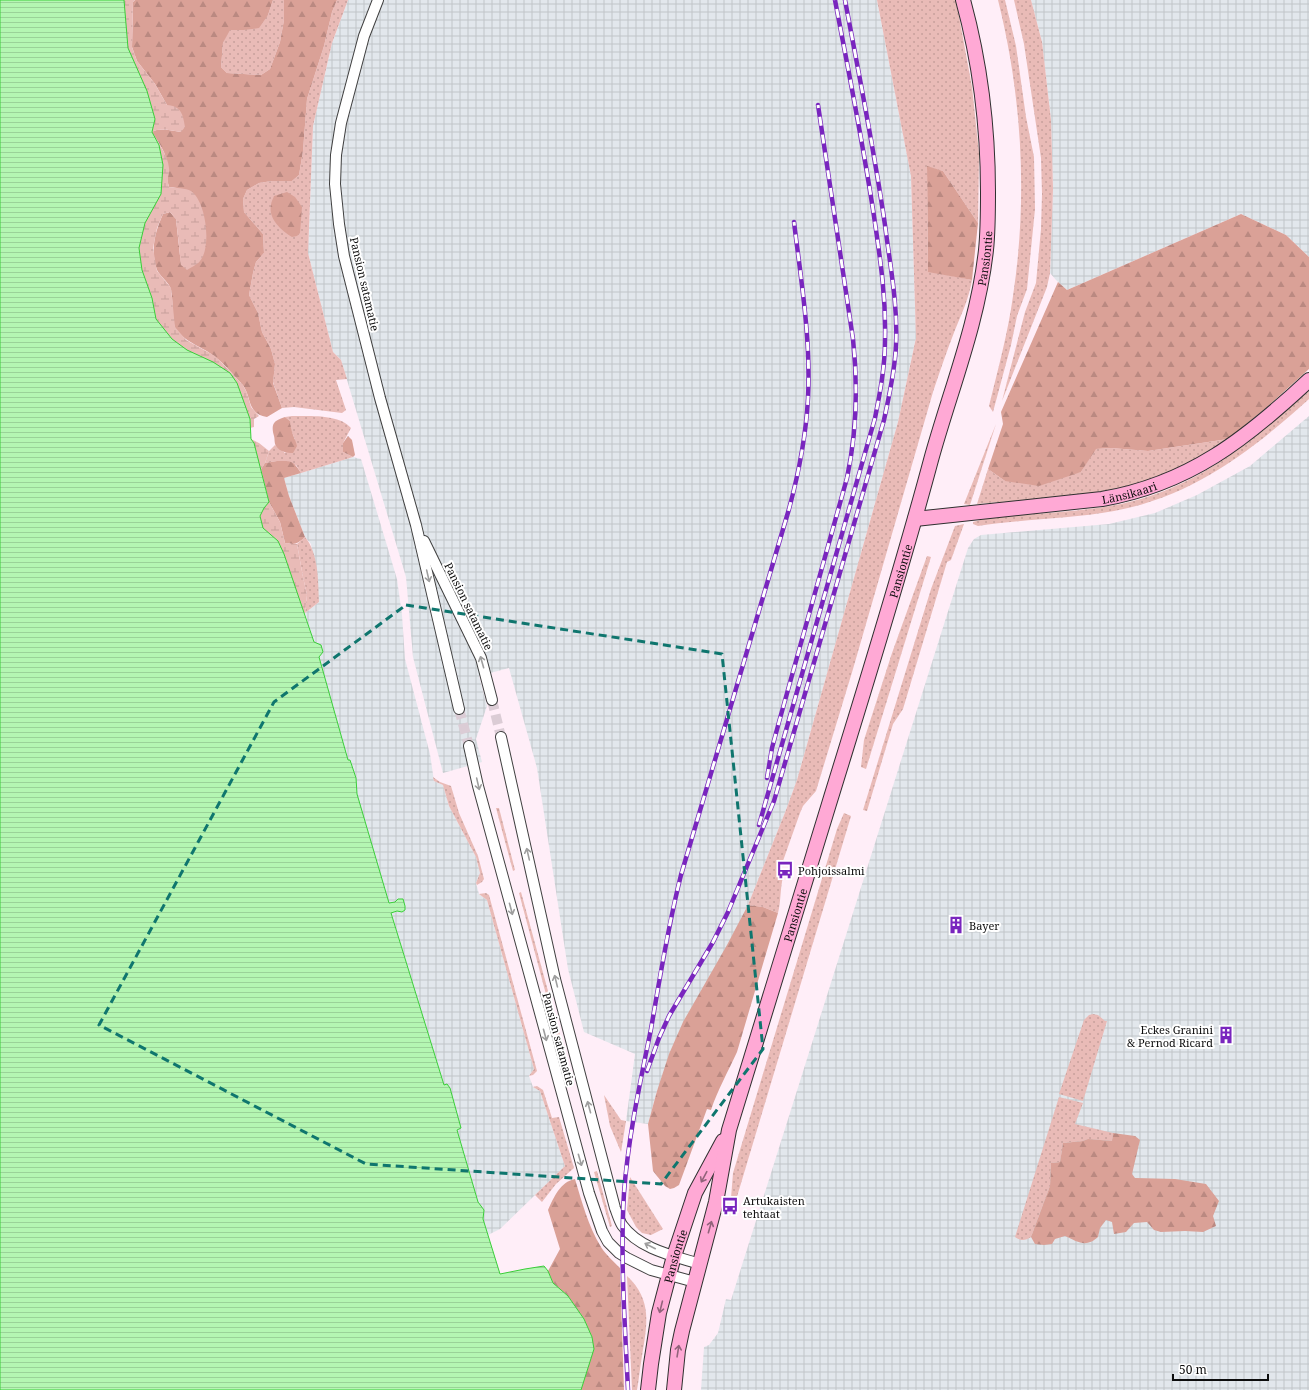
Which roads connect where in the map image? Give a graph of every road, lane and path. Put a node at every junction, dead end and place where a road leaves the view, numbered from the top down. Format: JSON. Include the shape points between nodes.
{"nodes":[{"id":1,"x":378,"y":0,"type":"edge"},
{"id":2,"x":963,"y":0,"type":"edge"},
{"id":3,"x":1309,"y":380,"type":"edge"},
{"id":4,"x":915,"y":519,"type":"junction"},
{"id":5,"x":416,"y":525,"type":"junction"},
{"id":6,"x":492,"y":700,"type":"tunnel mouth"},
{"id":7,"x":459,"y":709,"type":"tunnel mouth"},
{"id":8,"x":501,"y":737,"type":"tunnel mouth"},
{"id":9,"x":469,"y":746,"type":"tunnel mouth"},
{"id":10,"x":729,"y":1130,"type":"junction"},
{"id":11,"x":674,"y":1256,"type":"junction"},
{"id":12,"x":700,"y":1264,"type":"junction"},
{"id":13,"x":669,"y":1276,"type":"junction"},
{"id":14,"x":695,"y":1282,"type":"junction"},
{"id":15,"x":648,"y":1390,"type":"edge"},
{"id":16,"x":674,"y":1390,"type":"edge"}],
"edges":[{"from":1,"to":5,"type":"street","name":"Pansion satamatie","via":[[364,36],[341,123],[335,184],[344,256]]},
{"from":2,"to":4,"type":"street","name":"Pansiontie","via":[[981,86],[985,126],[988,170],[986,248],[976,308]]},
{"from":3,"to":4,"type":"street","name":"Länsikaari","via":[[1230,447],[1203,464],[1164,482],[1128,494],[1102,499]]},
{"from":4,"to":10,"type":"street","name":"Pansiontie"},
{"from":6,"to":5,"type":"street","name":"Pansion satamatie","one_way":true,"via":[[481,658]]},
{"from":5,"to":7,"type":"street","name":"Pansion satamatie","one_way":true},
{"from":11,"to":8,"type":"street","name":"Pansion satamatie","one_way":true,"via":[[629,1234],[615,1208],[555,978]]},
{"from":9,"to":13,"type":"street","name":"Pansion satamatie","one_way":true,"via":[[558,1083],[602,1230],[608,1242],[619,1253],[651,1270]]},
{"from":10,"to":11,"type":"street","name":"Pansiontie","one_way":true,"via":[[695,1193]]},
{"from":12,"to":10,"type":"street","name":"Pansiontie","one_way":true,"via":[[716,1202]]},
{"from":11,"to":12,"type":"street","name":"Pansion satamatie"},
{"from":11,"to":13,"type":"street","name":"Pansiontie"},
{"from":12,"to":14,"type":"street","name":"Pansiontie"},
{"from":13,"to":14,"type":"street","name":"Pansion satamatie"},
{"from":13,"to":15,"type":"street","name":"Pansiontie","one_way":true,"via":[[659,1313]]},
{"from":16,"to":14,"type":"street","name":"Pansiontie","one_way":true,"via":[[678,1350]]}]}
